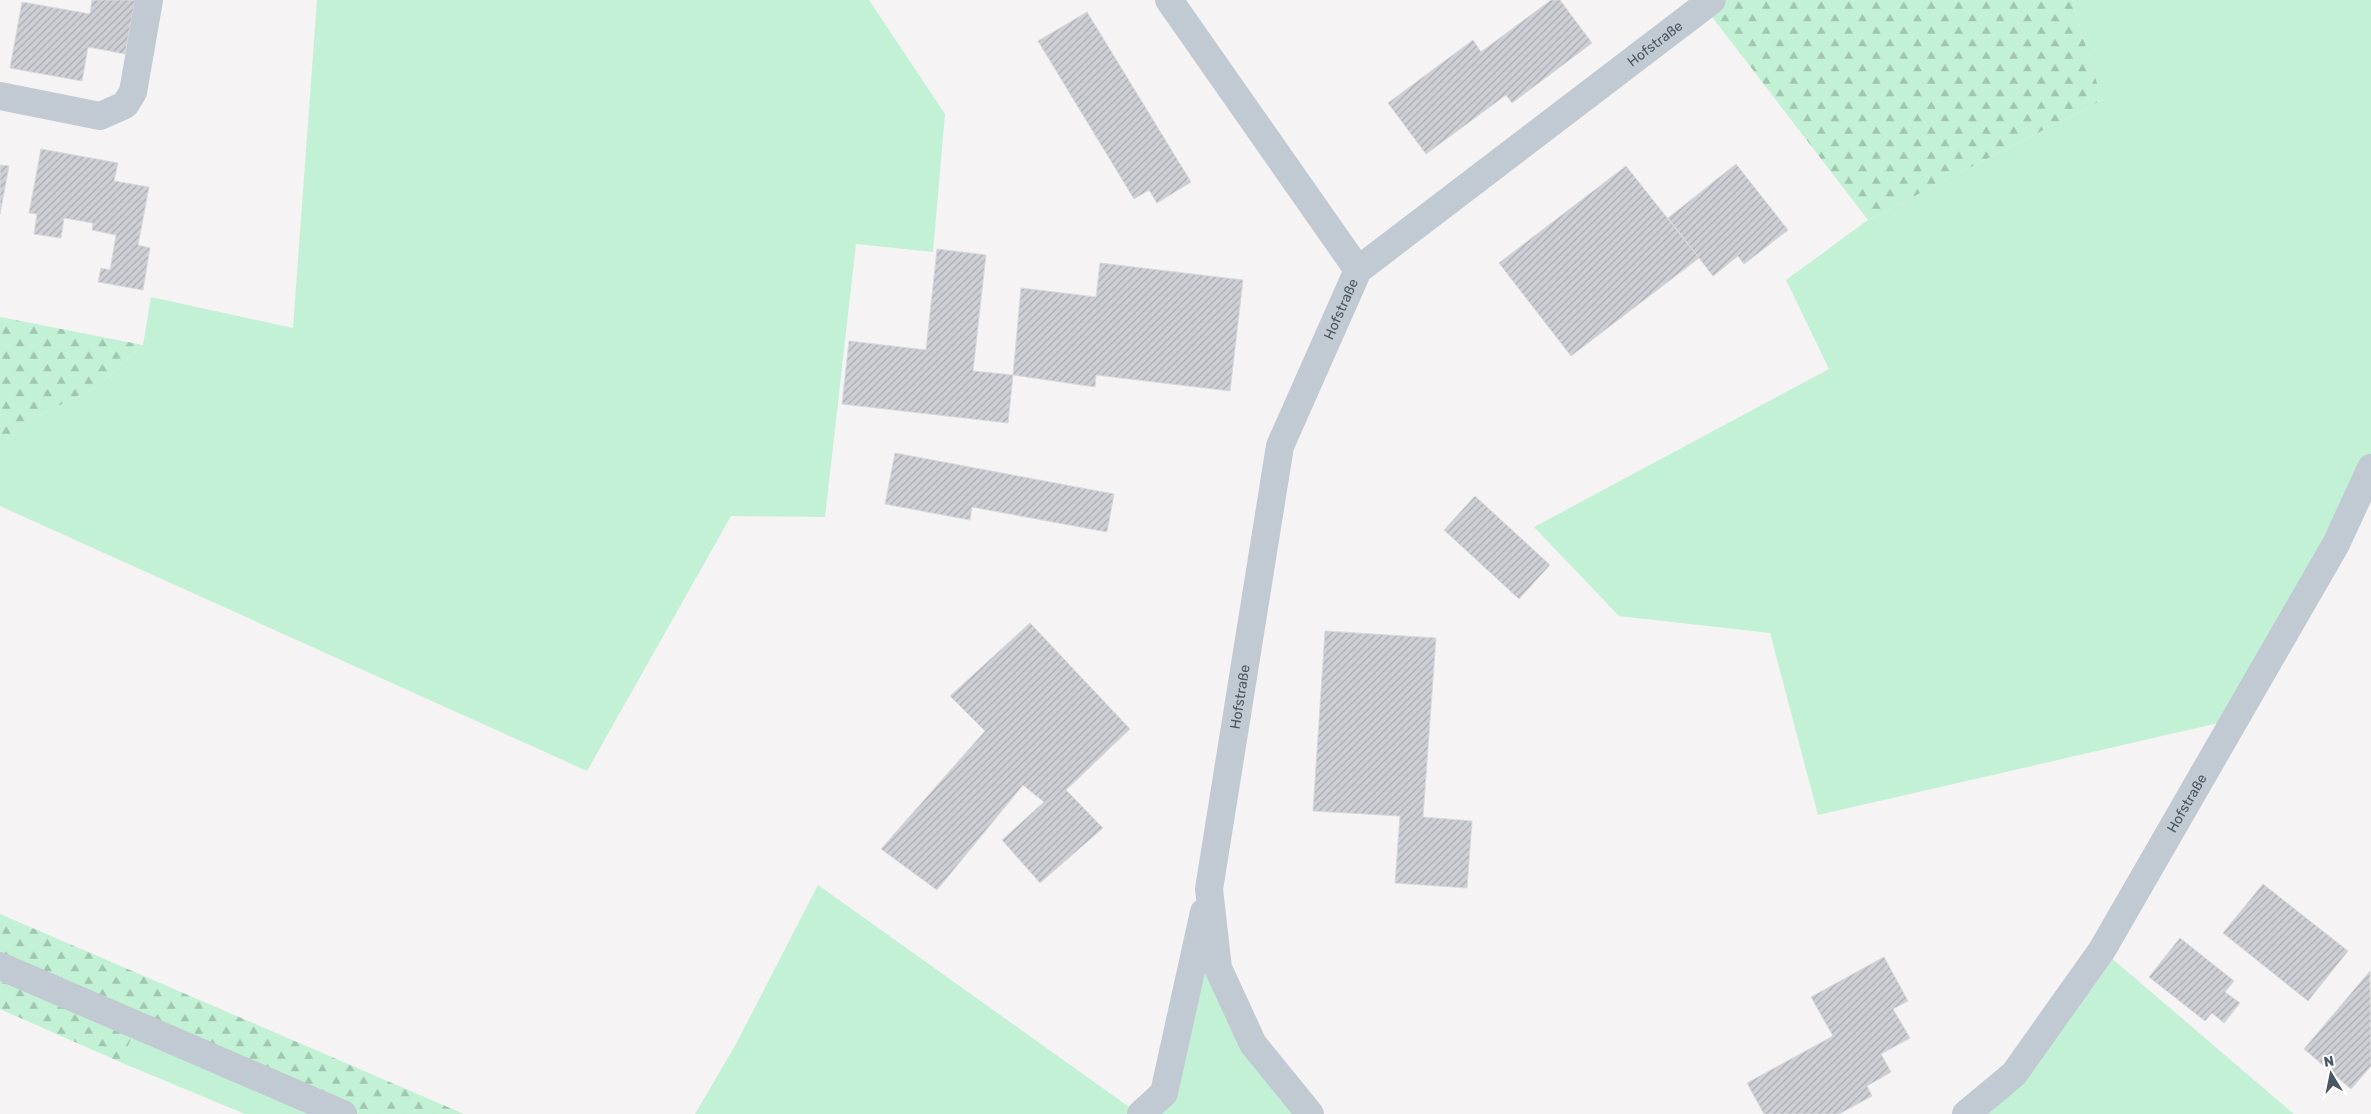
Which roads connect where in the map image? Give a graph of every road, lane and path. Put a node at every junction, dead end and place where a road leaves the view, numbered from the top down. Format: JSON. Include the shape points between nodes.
{"nodes":[{"id":1,"x":149,"y":0,"type":"edge"},
{"id":2,"x":1169,"y":0,"type":"edge"},
{"id":3,"x":1712,"y":0,"type":"edge"},
{"id":4,"x":0,"y":96,"type":"edge"},
{"id":5,"x":1358,"y":270,"type":"junction"},
{"id":6,"x":2371,"y":468,"type":"edge"},
{"id":7,"x":1209,"y":889,"type":"junction"},
{"id":8,"x":0,"y":966,"type":"edge"},
{"id":9,"x":343,"y":1114,"type":"edge"},
{"id":10,"x":1141,"y":1114,"type":"edge"},
{"id":11,"x":1310,"y":1114,"type":"edge"},
{"id":12,"x":1966,"y":1114,"type":"edge"}],
"edges":[{"from":1,"to":4,"type":"street","via":[[133,92],[125,105],[100,116]]},
{"from":2,"to":5,"type":"street","name":"Hofstraße"},
{"from":3,"to":5,"type":"street","name":"Hofstraße"},
{"from":5,"to":7,"type":"street","name":"Hofstraße","via":[[1280,446]]},
{"from":6,"to":12,"type":"street","name":"Hofstraße","via":[[2336,544],[2102,950],[2014,1074]]},
{"from":7,"to":10,"type":"street","via":[[1164,1092]]},
{"from":7,"to":11,"type":"street","name":"Hofstraße","via":[[1218,968],[1254,1044]]},
{"from":8,"to":9,"type":"street"}]}
